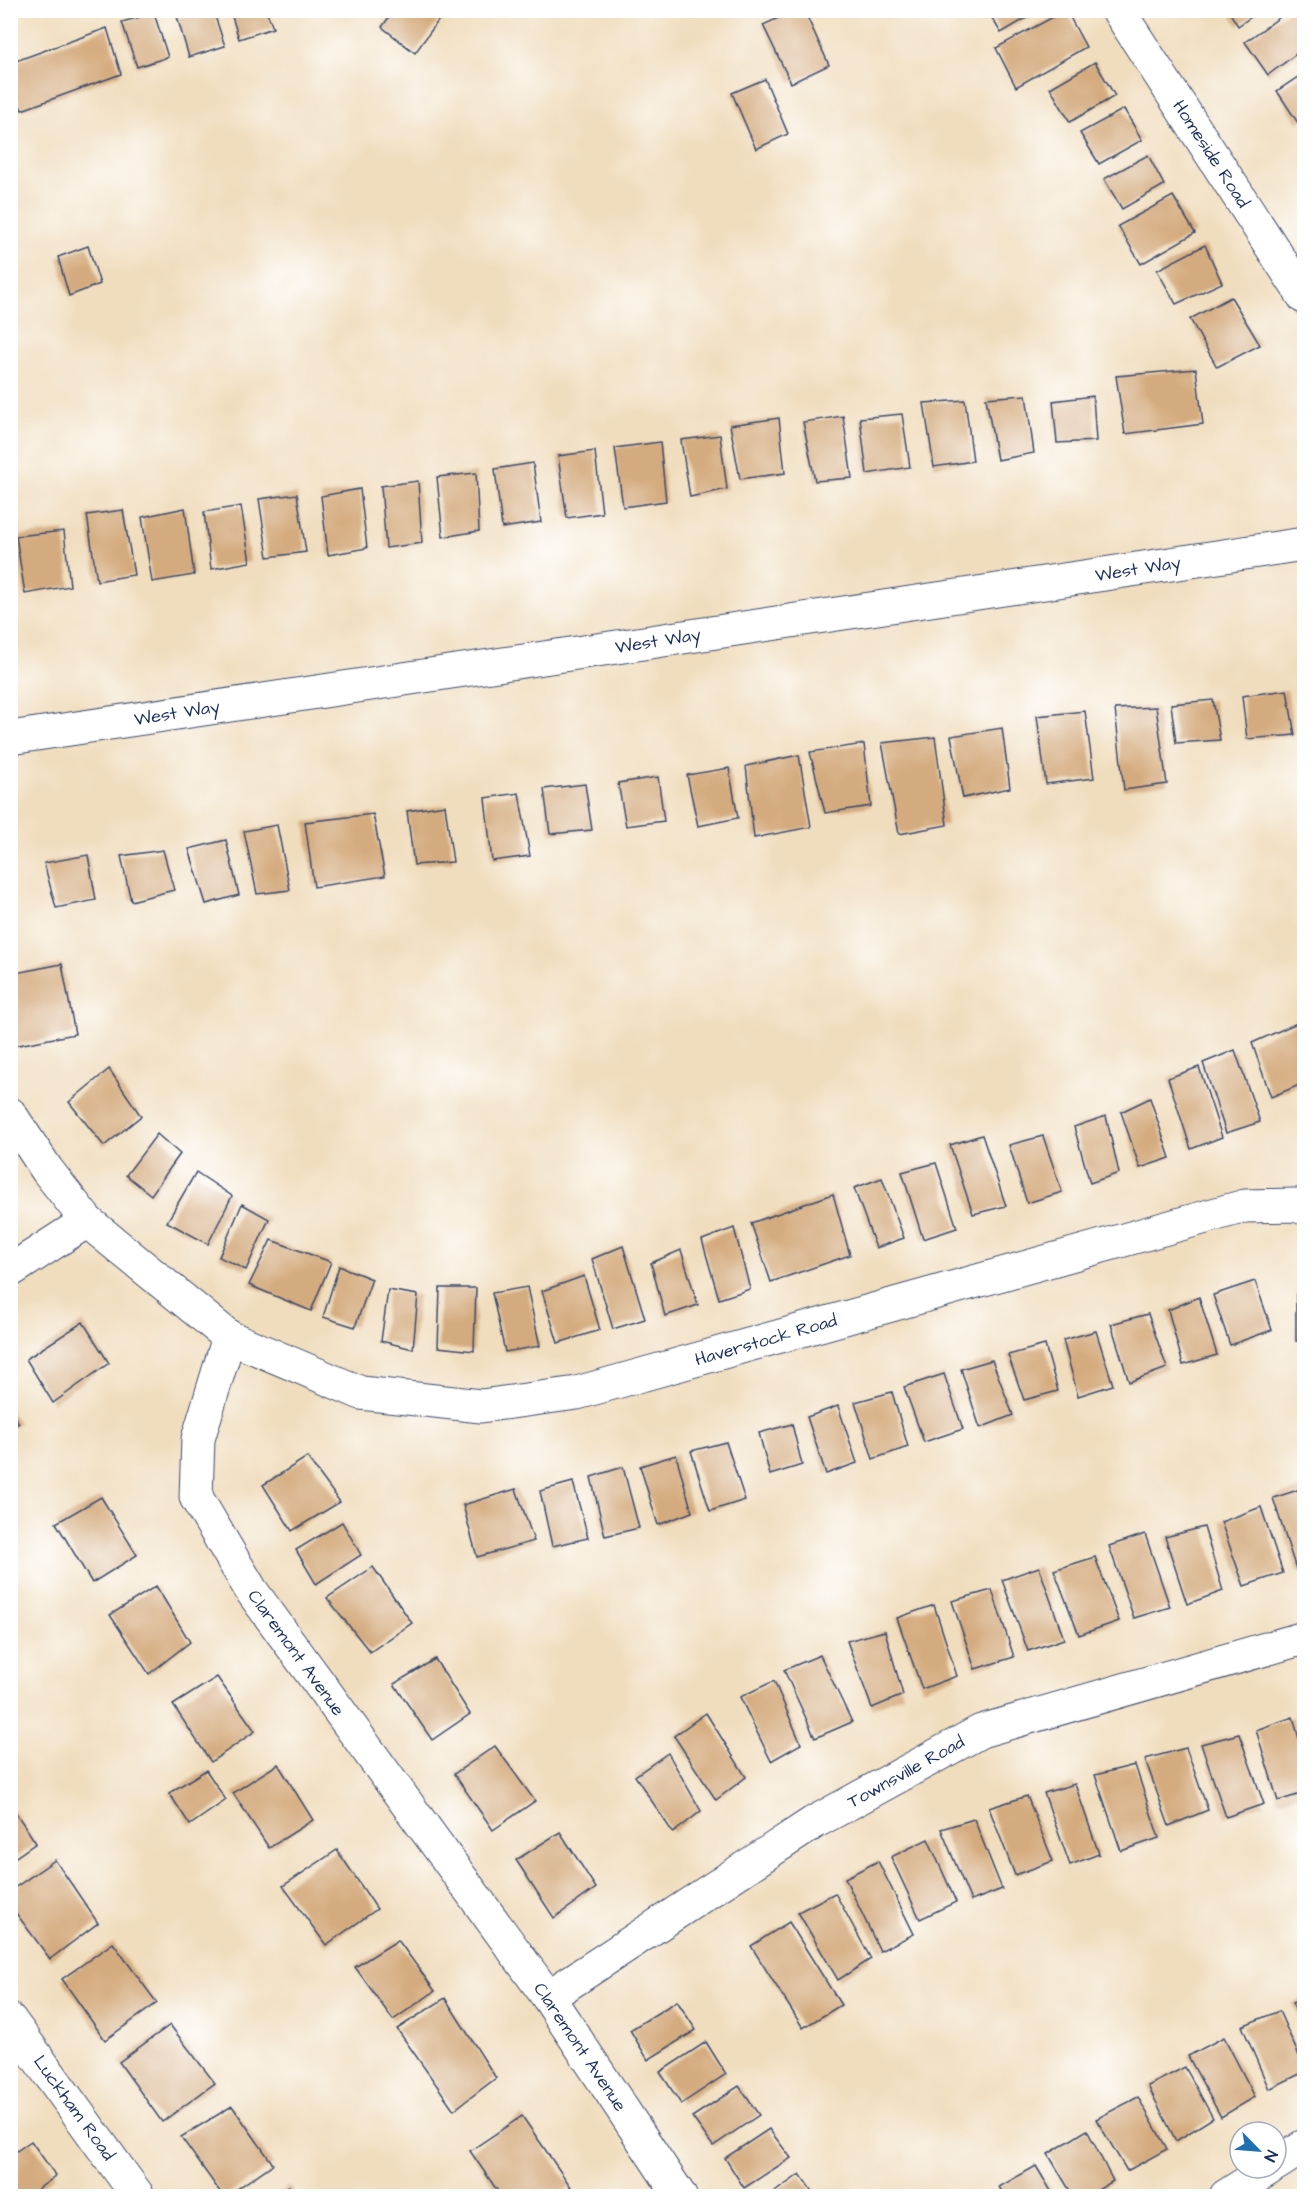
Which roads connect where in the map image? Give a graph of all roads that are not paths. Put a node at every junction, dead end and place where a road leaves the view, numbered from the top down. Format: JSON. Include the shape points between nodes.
{"nodes":[{"id":1,"x":1118,"y":10,"type":"edge"},
{"id":2,"x":1305,"y":297,"type":"edge"},
{"id":3,"x":1305,"y":543,"type":"edge"},
{"id":4,"x":10,"y":738,"type":"edge"},
{"id":5,"x":10,"y":1114,"type":"edge"},
{"id":6,"x":1305,"y":1208,"type":"edge"},
{"id":7,"x":87,"y":1221,"type":"junction"},
{"id":8,"x":10,"y":1271,"type":"edge"},
{"id":9,"x":229,"y":1337,"type":"junction"},
{"id":10,"x":1305,"y":1638,"type":"edge"},
{"id":11,"x":548,"y":1997,"type":"junction"},
{"id":12,"x":10,"y":2020,"type":"edge"},
{"id":13,"x":1305,"y":2146,"type":"edge"},
{"id":14,"x":1288,"y":2157,"type":"edge"},
{"id":15,"x":1251,"y":2180,"type":"edge"},
{"id":16,"x":138,"y":2196,"type":"edge"},
{"id":17,"x":680,"y":2196,"type":"edge"},
{"id":18,"x":1226,"y":2196,"type":"edge"}],
"edges":[{"from":1,"to":2,"type":"street","name":"Homeside Road"},
{"from":3,"to":4,"type":"street","name":"West Way"},
{"from":5,"to":7,"type":"street"},
{"from":6,"to":9,"type":"street","name":"Haverstock Road","via":[[1245,1206],[577,1393],[481,1406],[361,1394]]},
{"from":7,"to":8,"type":"street"},
{"from":7,"to":9,"type":"street"},
{"from":9,"to":11,"type":"street","name":"Claremont Avenue","via":[[198,1439],[196,1497],[251,1590]]},
{"from":10,"to":11,"type":"street","name":"Townsville Road","via":[[981,1731],[813,1823]]},
{"from":11,"to":17,"type":"street","name":"Claremont Avenue"},
{"from":12,"to":16,"type":"street","name":"Luckham Road"},
{"from":13,"to":14,"type":"street"},
{"from":15,"to":18,"type":"street"}]}
